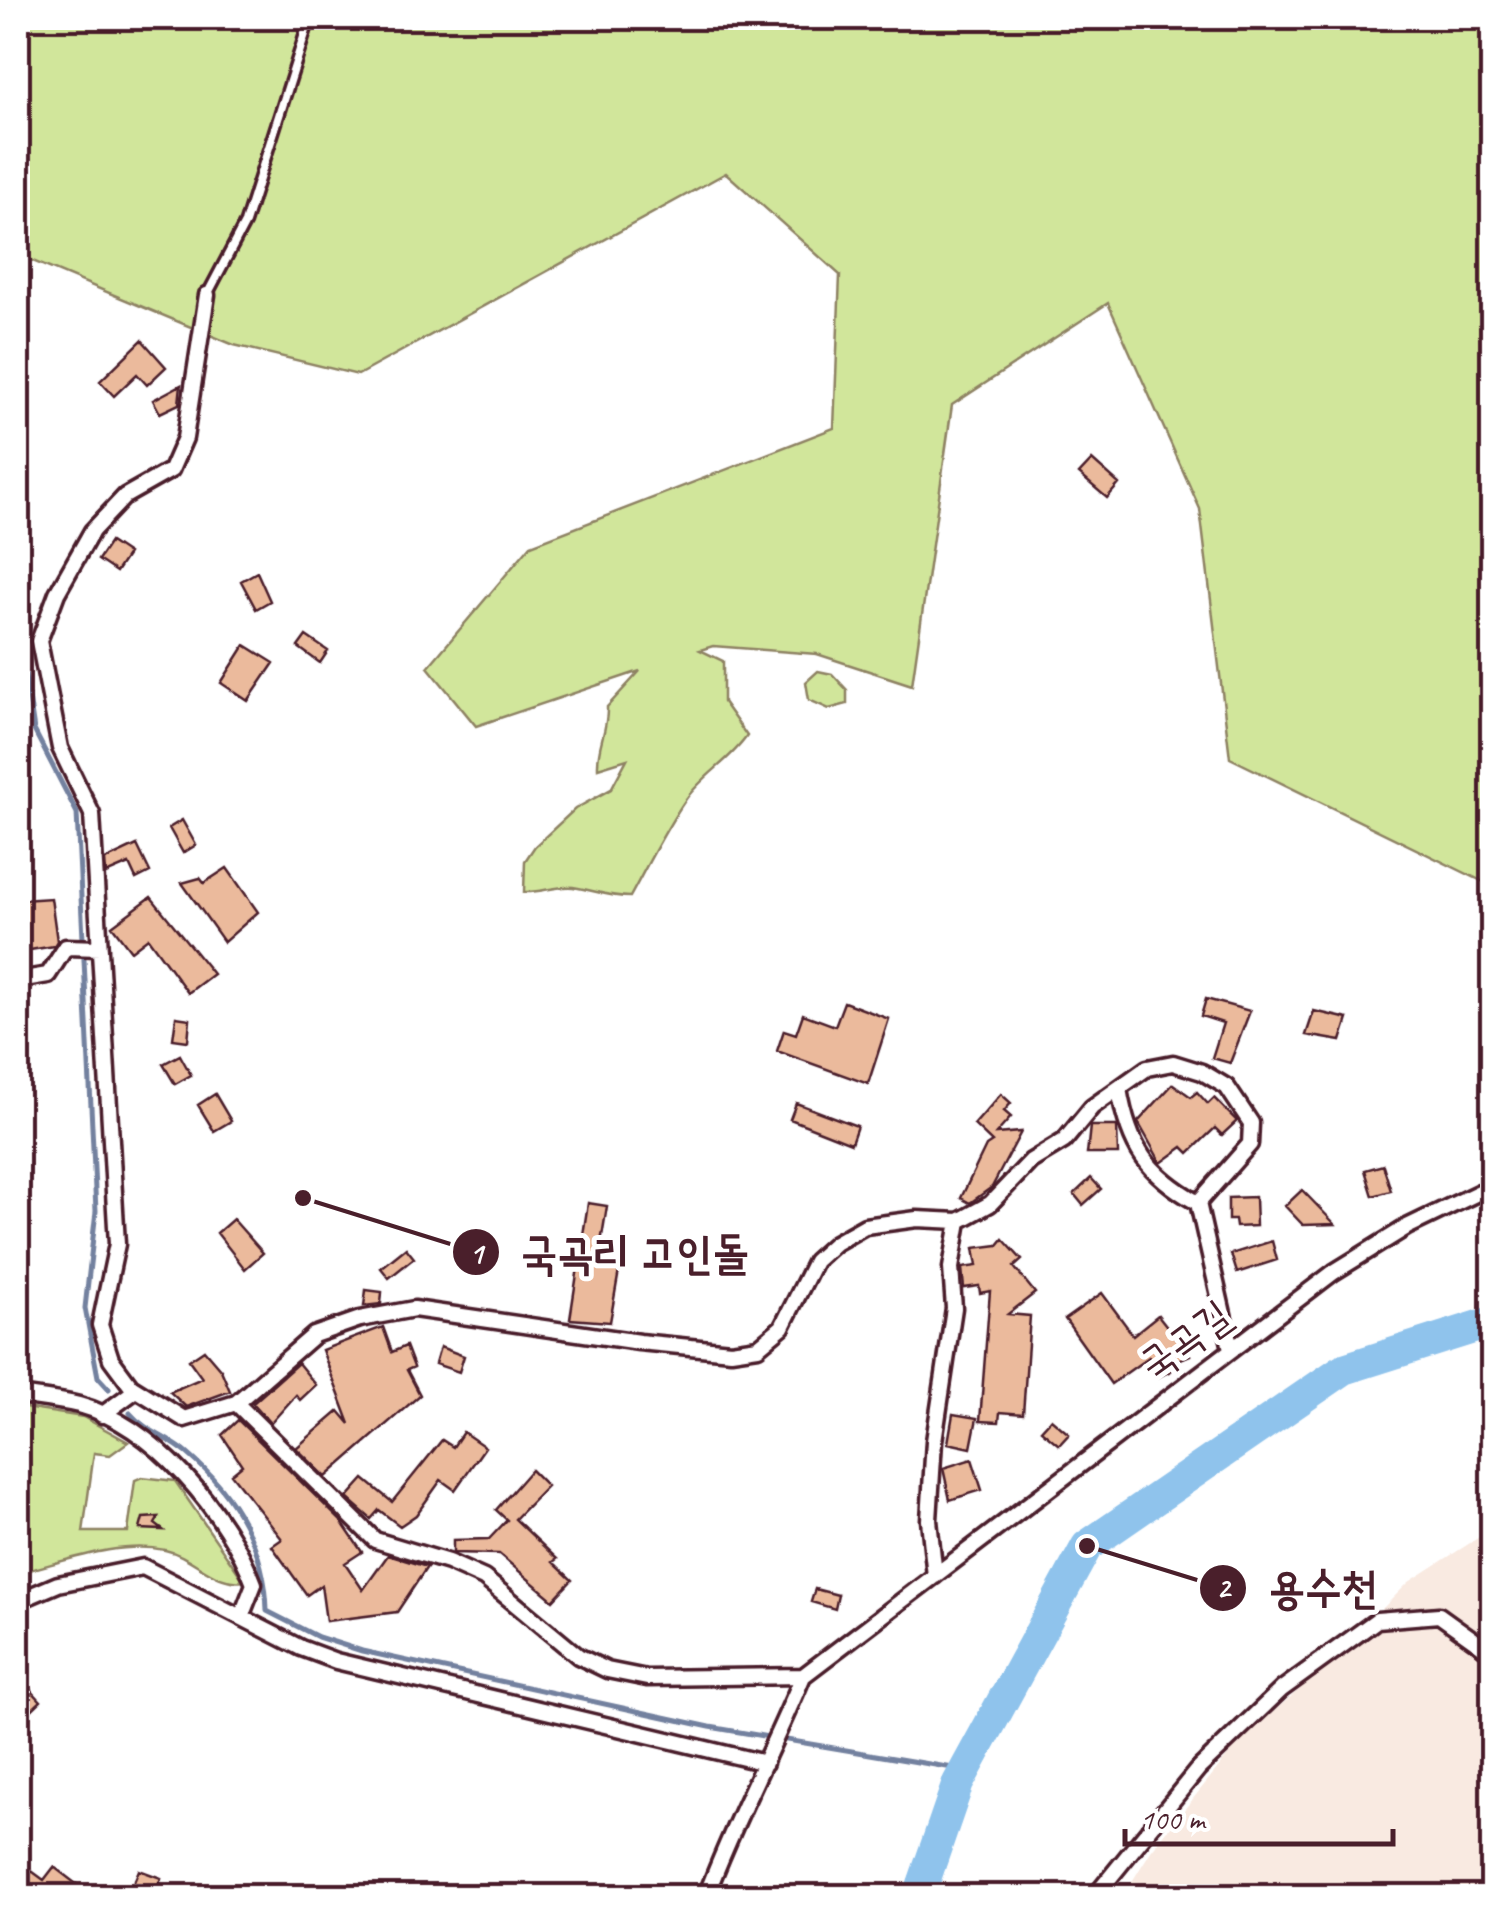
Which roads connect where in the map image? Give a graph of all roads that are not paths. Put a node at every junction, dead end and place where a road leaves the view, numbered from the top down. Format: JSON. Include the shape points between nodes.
{"nodes":[{"id":1,"x":310,"y":18,"type":"edge"},
{"id":2,"x":207,"y":295,"type":"joint"},
{"id":3,"x":98,"y":948,"type":"junction"},
{"id":4,"x":18,"y":980,"type":"edge"},
{"id":5,"x":1119,"y":1088,"type":"junction"},
{"id":6,"x":1492,"y":1186,"type":"edge"},
{"id":7,"x":1198,"y":1203,"type":"junction"},
{"id":8,"x":959,"y":1221,"type":"junction"},
{"id":9,"x":1232,"y":1350,"type":"junction"},
{"id":10,"x":136,"y":1390,"type":"junction"},
{"id":11,"x":18,"y":1395,"type":"edge"},
{"id":12,"x":236,"y":1403,"type":"junction"},
{"id":13,"x":102,"y":1415,"type":"junction"},
{"id":14,"x":935,"y":1576,"type":"junction"},
{"id":15,"x":18,"y":1601,"type":"edge"},
{"id":16,"x":242,"y":1617,"type":"junction"},
{"id":17,"x":1492,"y":1653,"type":"edge"},
{"id":18,"x":803,"y":1676,"type":"junction"},
{"id":19,"x":767,"y":1759,"type":"junction"},
{"id":20,"x":706,"y":1896,"type":"edge"},
{"id":21,"x":1095,"y":1896,"type":"edge"}],
"edges":[{"from":1,"to":2,"type":"lane","via":[[246,223]]},
{"from":2,"to":3,"type":"street","via":[[188,420],[171,470],[124,496],[92,531],[39,641],[60,748],[92,814]]},
{"from":3,"to":4,"type":"street","via":[[66,947],[48,976]]},
{"from":3,"to":10,"type":"street","via":[[117,1244],[100,1325],[111,1359]]},
{"from":5,"to":7,"type":"street","via":[[1138,1153],[1160,1182]]},
{"from":5,"to":7,"type":"street","via":[[1146,1068],[1174,1063],[1220,1082],[1242,1105],[1250,1144]]},
{"from":5,"to":8,"type":"street","via":[[990,1204]]},
{"from":6,"to":9,"type":"street","name":"국곡길","via":[[1334,1272]]},
{"from":7,"to":9,"type":"street"},
{"from":8,"to":12,"type":"street","via":[[866,1226],[836,1242],[815,1261],[782,1327],[758,1347],[730,1351],[639,1342],[414,1308],[314,1335]]},
{"from":8,"to":14,"type":"street","via":[[934,1441],[929,1520]]},
{"from":9,"to":14,"type":"street","name":"국곡길"},
{"from":10,"to":12,"type":"street","via":[[184,1419]]},
{"from":10,"to":13,"type":"street"},
{"from":11,"to":13,"type":"street"},
{"from":12,"to":18,"type":"street","via":[[375,1540],[484,1578],[578,1656],[607,1670],[663,1678]]},
{"from":13,"to":16,"type":"street","via":[[178,1468],[239,1545],[254,1584]]},
{"from":14,"to":18,"type":"street","name":"국곡길"},
{"from":15,"to":16,"type":"street","via":[[58,1584],[144,1567]]},
{"from":16,"to":19,"type":"street","via":[[336,1661]]},
{"from":17,"to":21,"type":"street","via":[[1439,1615],[1377,1620],[1282,1689],[1198,1769]]},
{"from":18,"to":19,"type":"street"},
{"from":19,"to":20,"type":"street","via":[[732,1824]]}]}
